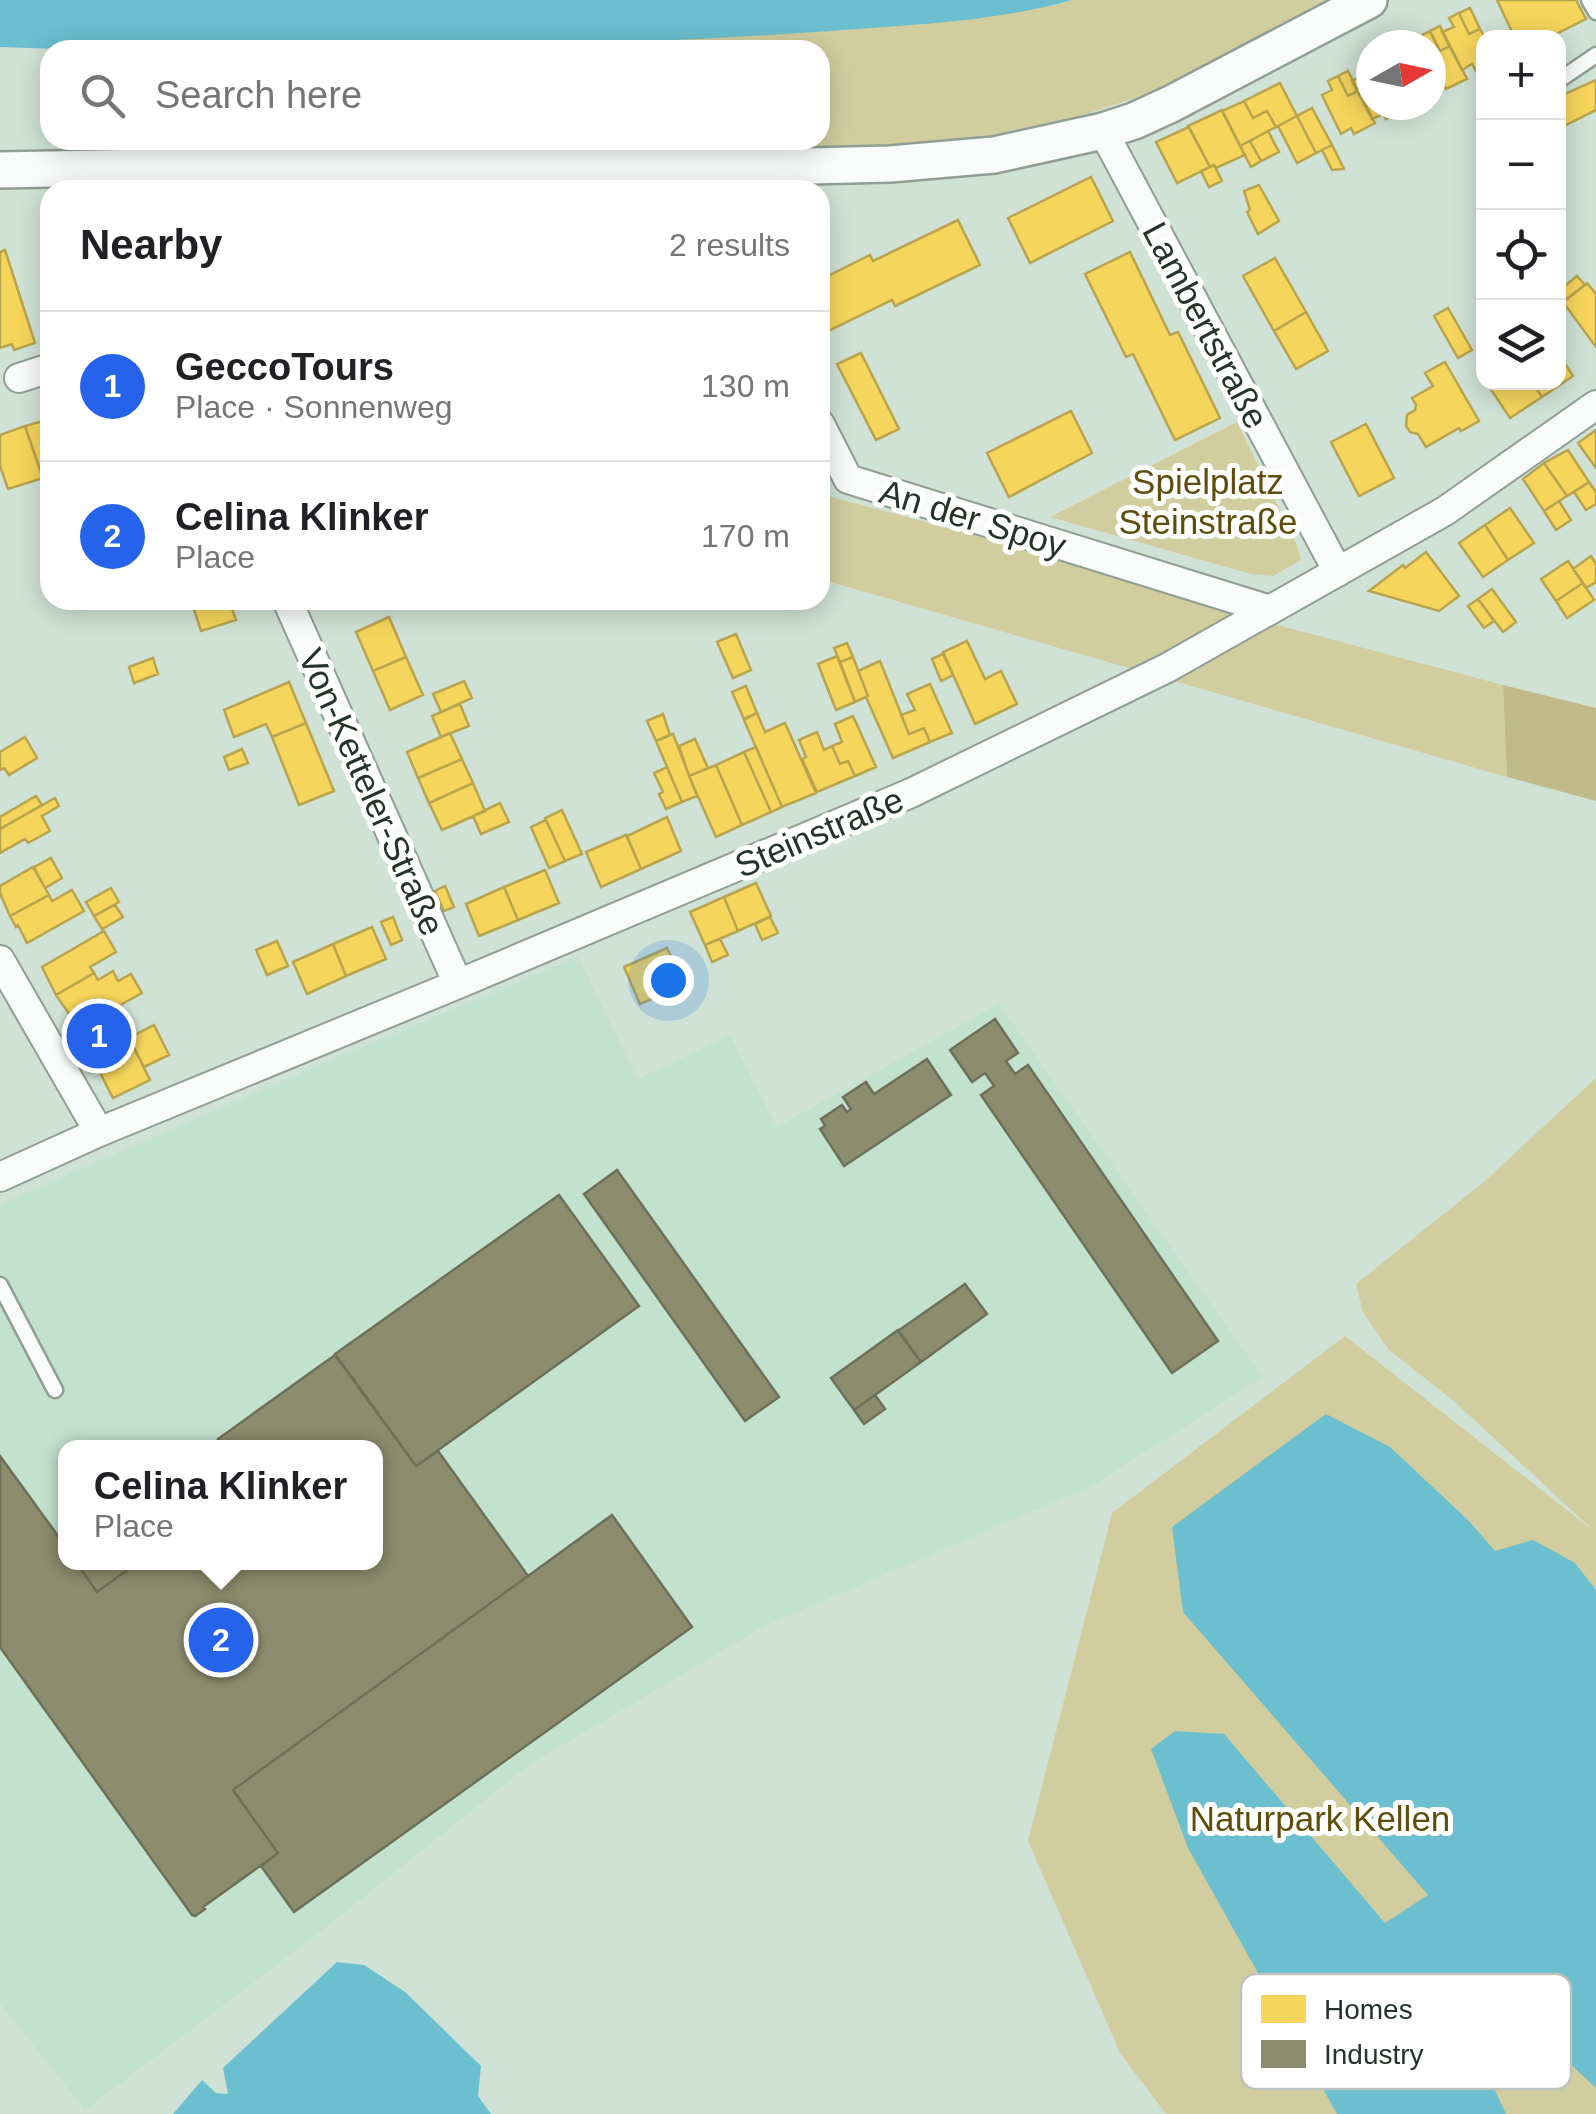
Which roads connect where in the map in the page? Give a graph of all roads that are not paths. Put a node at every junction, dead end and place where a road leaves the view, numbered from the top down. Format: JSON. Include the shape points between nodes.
{"nodes":[{"id":1,"x":1369,"y":0,"type":"edge"},
{"id":2,"x":1590,"y":0,"type":"edge"},
{"id":3,"x":1596,"y":12,"type":"edge"},
{"id":4,"x":1596,"y":54,"type":"edge"},
{"id":5,"x":1566,"y":76,"type":"edge"},
{"id":6,"x":1103,"y":131,"type":"junction"},
{"id":7,"x":0,"y":170,"type":"edge"},
{"id":8,"x":154,"y":178,"type":"edge"},
{"id":9,"x":695,"y":179,"type":"edge"},
{"id":10,"x":40,"y":371,"type":"edge"},
{"id":11,"x":19,"y":378,"type":"dead end"},
{"id":12,"x":1596,"y":405,"type":"edge"},
{"id":13,"x":830,"y":444,"type":"edge"},
{"id":14,"x":830,"y":474,"type":"edge"},
{"id":15,"x":848,"y":479,"type":"junction"},
{"id":16,"x":1338,"y":572,"type":"junction"},
{"id":17,"x":290,"y":610,"type":"edge"},
{"id":18,"x":1270,"y":610,"type":"junction"},
{"id":19,"x":0,"y":960,"type":"edge"},
{"id":20,"x":458,"y":984,"type":"junction"},
{"id":21,"x":98,"y":1132,"type":"junction"},
{"id":22,"x":0,"y":1177,"type":"edge"},
{"id":23,"x":0,"y":1285,"type":"edge"},
{"id":24,"x":55,"y":1390,"type":"dead end"}],
"edges":[{"from":1,"to":6,"type":"street","via":[[1171,104]]},
{"from":2,"to":3,"type":"lane"},
{"from":4,"to":5,"type":"lane"},
{"from":6,"to":9,"type":"street","via":[[994,155]]},
{"from":6,"to":16,"type":"street","name":"Lambertstraße"},
{"from":7,"to":8,"type":"street"},
{"from":8,"to":9,"type":"street"},
{"from":10,"to":11,"type":"street"},
{"from":12,"to":16,"type":"street","name":"Steinstraße","via":[[1445,511]]},
{"from":13,"to":15,"type":"street","name":"An der Spoy"},
{"from":14,"to":15,"type":"street","name":"An der Spoy"},
{"from":15,"to":18,"type":"street","name":"An der Spoy"},
{"from":16,"to":18,"type":"street","name":"Steinstraße"},
{"from":17,"to":20,"type":"street","name":"Von-Ketteler-Straße"},
{"from":18,"to":20,"type":"street","name":"Steinstraße","via":[[911,792]]},
{"from":19,"to":21,"type":"street"},
{"from":20,"to":21,"type":"street","name":"Steinstraße"},
{"from":21,"to":22,"type":"street","name":"Steinstraße"},
{"from":23,"to":24,"type":"lane"}]}
